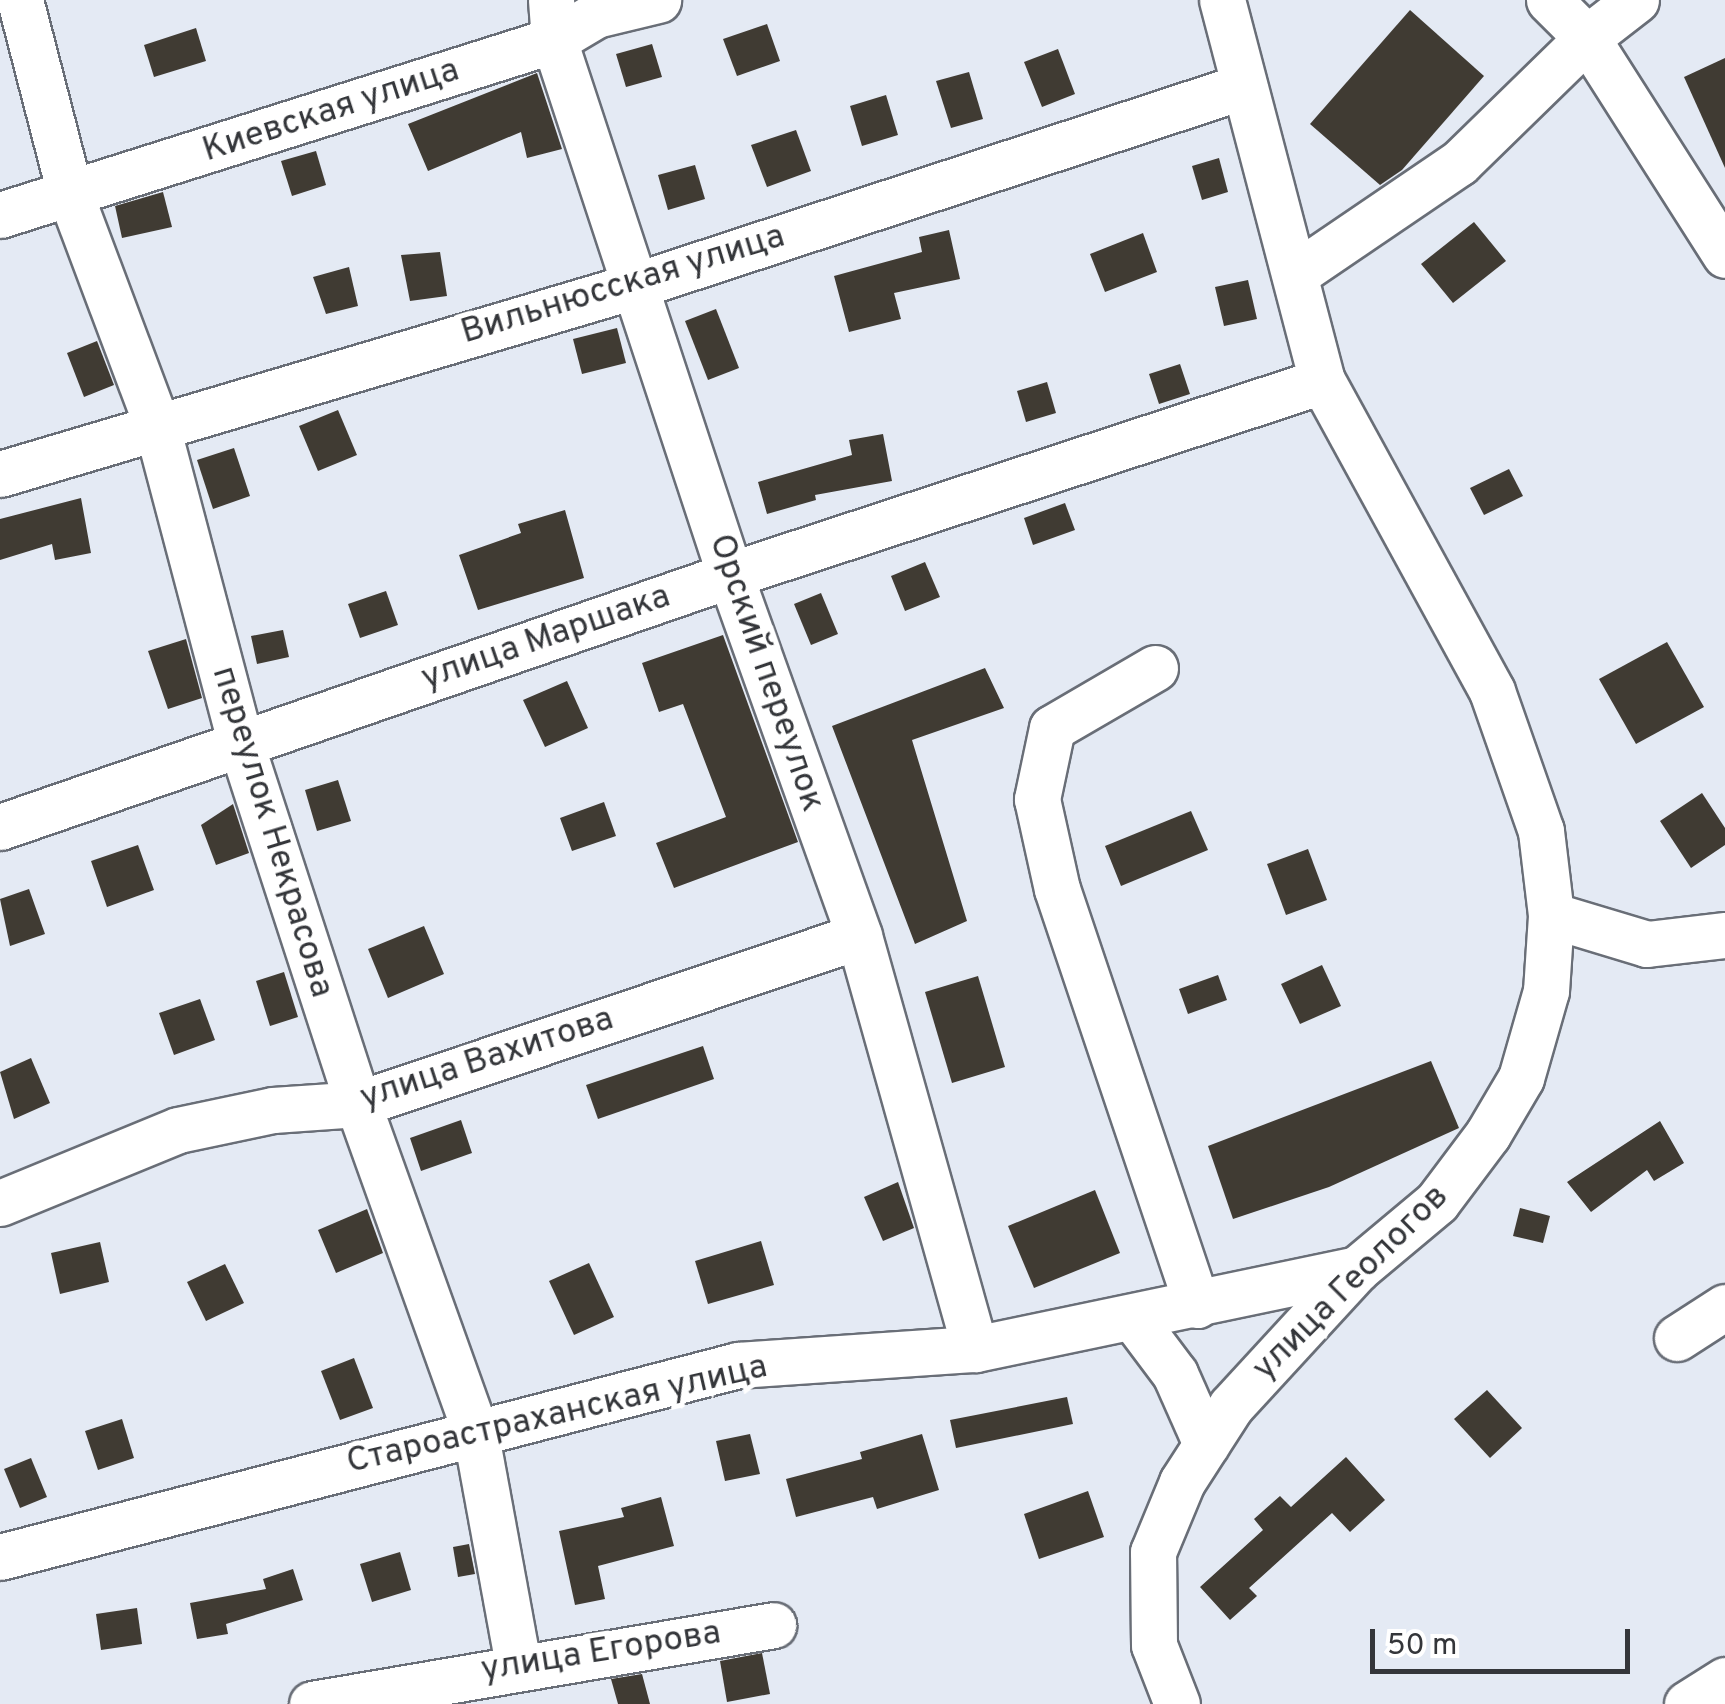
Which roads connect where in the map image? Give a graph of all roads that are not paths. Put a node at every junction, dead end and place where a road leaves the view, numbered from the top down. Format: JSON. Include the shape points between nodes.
{"nodes":[{"id":1,"x":20,"y":0,"type":"edge"},
{"id":2,"x":658,"y":0,"type":"edge"},
{"id":3,"x":1222,"y":0,"type":"edge"},
{"id":4,"x":1549,"y":0,"type":"edge"},
{"id":5,"x":1636,"y":0,"type":"edge"},
{"id":6,"x":552,"y":20,"type":"edge"},
{"id":7,"x":1588,"y":38,"type":"junction"},
{"id":8,"x":1244,"y":86,"type":"junction"},
{"id":9,"x":70,"y":194,"type":"junction"},
{"id":10,"x":0,"y":215,"type":"edge"},
{"id":11,"x":1725,"y":255,"type":"edge"},
{"id":12,"x":1297,"y":273,"type":"junction"},
{"id":13,"x":637,"y":285,"type":"junction"},
{"id":14,"x":1322,"y":381,"type":"junction"},
{"id":15,"x":156,"y":423,"type":"junction"},
{"id":16,"x":0,"y":474,"type":"edge"},
{"id":17,"x":730,"y":574,"type":"junction"},
{"id":18,"x":1155,"y":668,"type":"dead end"},
{"id":19,"x":240,"y":744,"type":"junction"},
{"id":20,"x":0,"y":827,"type":"edge"},
{"id":21,"x":1551,"y":915,"type":"junction"},
{"id":22,"x":859,"y":936,"type":"junction"},
{"id":23,"x":1725,"y":936,"type":"edge"},
{"id":24,"x":358,"y":1104,"type":"junction"},
{"id":25,"x":0,"y":1203,"type":"edge"},
{"id":26,"x":1357,"y":1268,"type":"junction"},
{"id":27,"x":1197,"y":1305,"type":"junction"},
{"id":28,"x":1725,"y":1308,"type":"edge"},
{"id":29,"x":1133,"y":1318,"type":"junction"},
{"id":30,"x":1677,"y":1338,"type":"dead end"},
{"id":31,"x":975,"y":1349,"type":"junction"},
{"id":32,"x":474,"y":1430,"type":"junction"},
{"id":33,"x":1206,"y":1444,"type":"junction"},
{"id":34,"x":0,"y":1558,"type":"edge"},
{"id":35,"x":773,"y":1626,"type":"dead end"},
{"id":36,"x":518,"y":1664,"type":"junction"},
{"id":37,"x":1725,"y":1680,"type":"edge"},
{"id":38,"x":415,"y":1694,"type":"edge"},
{"id":39,"x":312,"y":1704,"type":"edge"},
{"id":40,"x":1177,"y":1704,"type":"edge"},
{"id":41,"x":1688,"y":1704,"type":"edge"}],
"edges":[{"from":1,"to":9,"type":"street","name":"переулок Некрасова"},
{"from":2,"to":6,"type":"street","name":"Киевская улица"},
{"from":3,"to":8,"type":"street","name":"улица Геологов"},
{"from":4,"to":7,"type":"street"},
{"from":5,"to":7,"type":"street"},
{"from":6,"to":9,"type":"street","name":"Киевская улица"},
{"from":6,"to":13,"type":"street","name":"Орский переулок"},
{"from":7,"to":11,"type":"street"},
{"from":7,"to":12,"type":"street","via":[[1459,163]]},
{"from":8,"to":12,"type":"street","name":"улица Геологов"},
{"from":8,"to":13,"type":"street","name":"Вильнюсская улица"},
{"from":9,"to":10,"type":"street","name":"Киевская улица"},
{"from":9,"to":15,"type":"street","name":"переулок Некрасова"},
{"from":12,"to":14,"type":"street","name":"улица Геологов"},
{"from":13,"to":15,"type":"street","name":"Вильнюсская улица"},
{"from":13,"to":17,"type":"street","name":"Орский переулок"},
{"from":14,"to":17,"type":"street","name":"улица Маршака"},
{"from":14,"to":21,"type":"street","name":"улица Геологов","via":[[1492,691],[1541,831]]},
{"from":15,"to":16,"type":"street","name":"Вильнюсская улица"},
{"from":15,"to":19,"type":"street","name":"переулок Некрасова"},
{"from":17,"to":19,"type":"street","name":"улица Маршака"},
{"from":17,"to":22,"type":"street","name":"Орский переулок"},
{"from":18,"to":27,"type":"street","via":[[1052,728],[1037,799],[1057,889]]},
{"from":19,"to":20,"type":"street","name":"улица Маршака"},
{"from":19,"to":24,"type":"street","name":"переулок Некрасова"},
{"from":21,"to":23,"type":"street","via":[[1647,944]]},
{"from":21,"to":26,"type":"street","name":"улица Геологов","via":[[1546,991],[1521,1078],[1437,1202]]},
{"from":22,"to":24,"type":"street","name":"улица Вахитова"},
{"from":22,"to":31,"type":"street","name":"Орский переулок"},
{"from":24,"to":25,"type":"street","name":"улица Вахитова","via":[[273,1110],[178,1130]]},
{"from":24,"to":32,"type":"street","name":"переулок Некрасова"},
{"from":26,"to":27,"type":"street","name":"Староастраханская улица"},
{"from":26,"to":33,"type":"street","name":"улица Геологов","via":[[1231,1406]]},
{"from":27,"to":29,"type":"street","name":"Староастраханская улица"},
{"from":28,"to":30,"type":"street"},
{"from":29,"to":31,"type":"street","name":"Староастраханская улица"},
{"from":29,"to":33,"type":"street","via":[[1175,1374]]},
{"from":31,"to":32,"type":"street","name":"Староастраханская улица","via":[[738,1365]]},
{"from":32,"to":34,"type":"street","name":"Староастраханская улица"},
{"from":32,"to":36,"type":"street","name":"переулок Некрасова"},
{"from":33,"to":40,"type":"street","name":"улица Геологов","via":[[1153,1552],[1154,1644]]},
{"from":35,"to":36,"type":"street","name":"улица Егорова"},
{"from":36,"to":38,"type":"street","name":"улица Егорова"},
{"from":37,"to":41,"type":"street"},
{"from":38,"to":39,"type":"street","name":"улица Егорова"}]}
